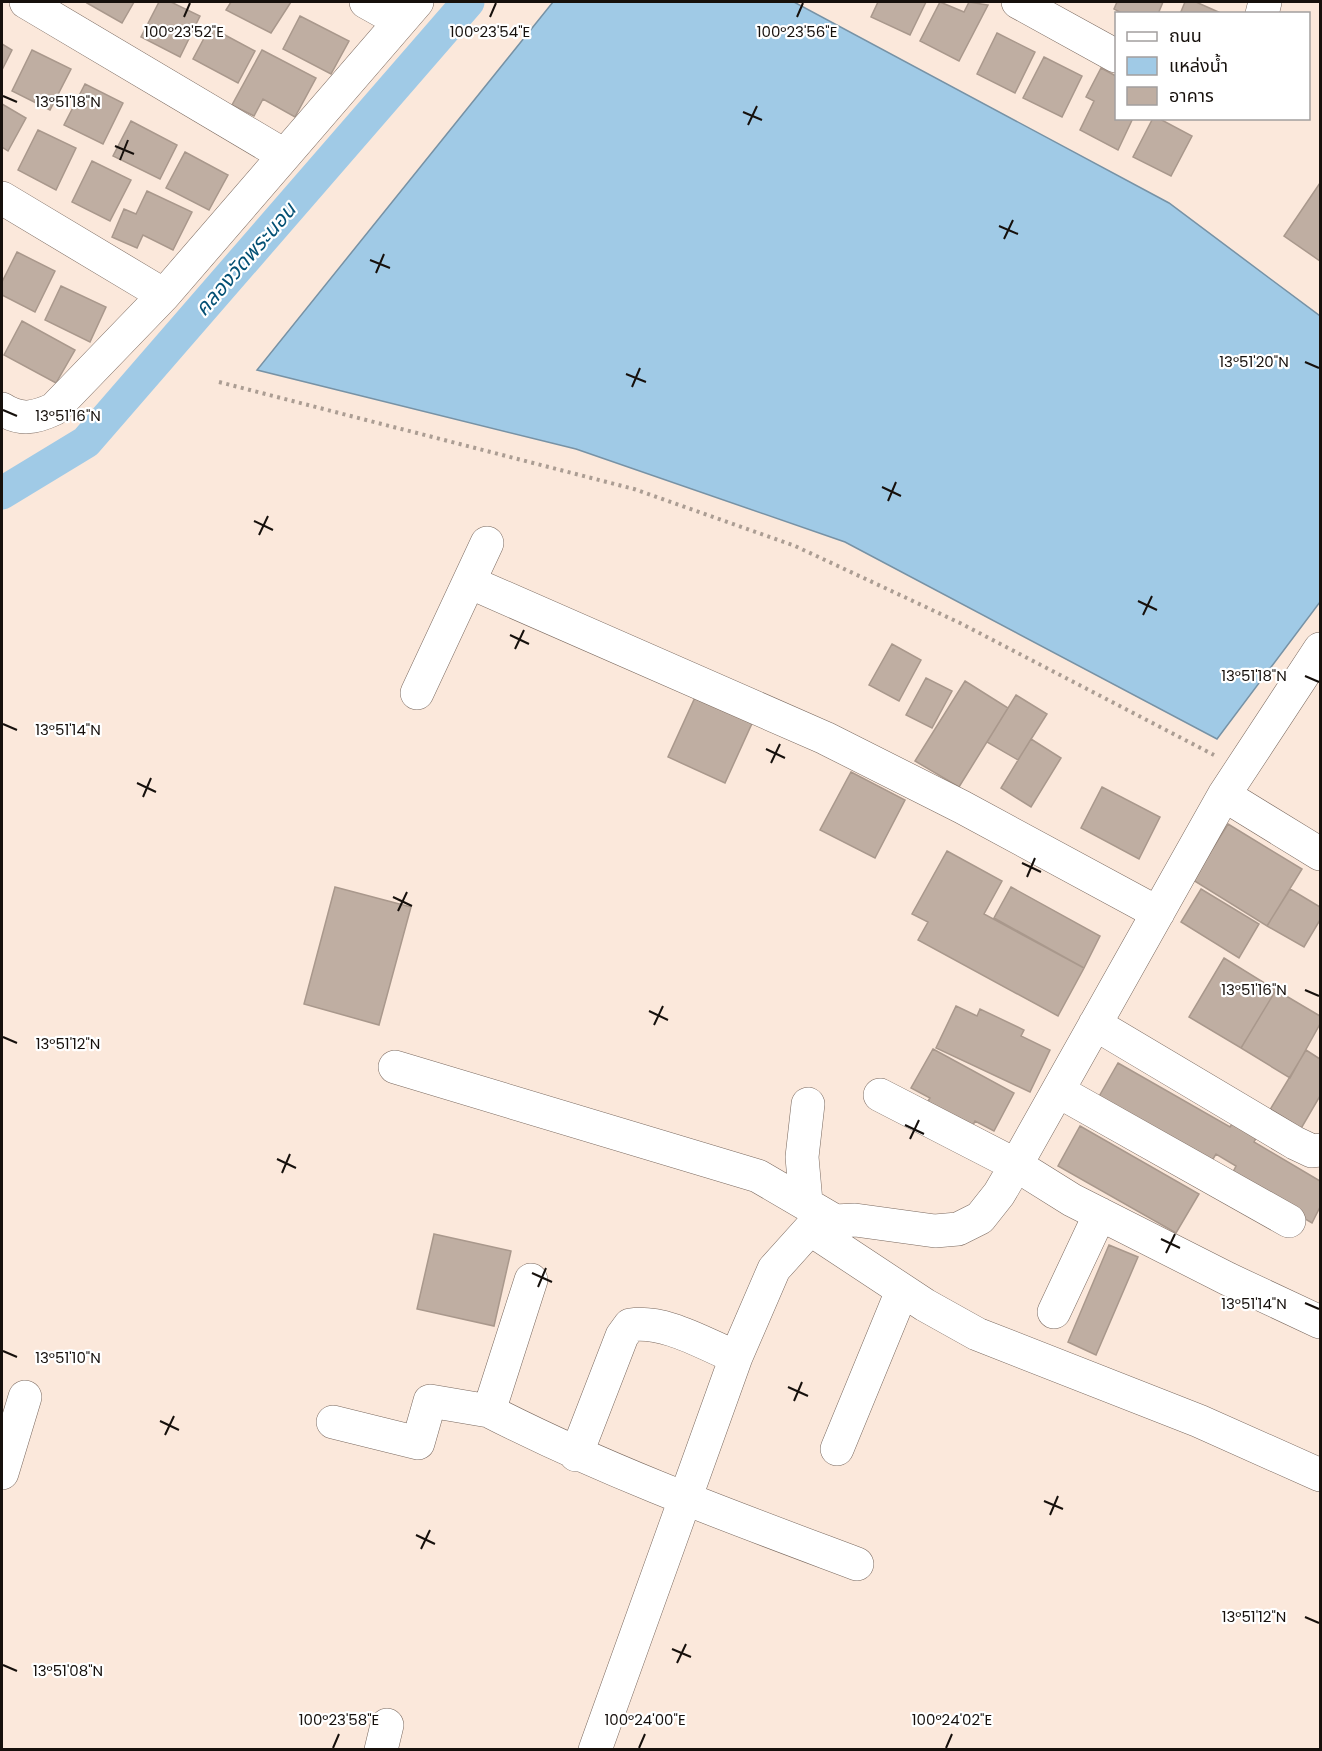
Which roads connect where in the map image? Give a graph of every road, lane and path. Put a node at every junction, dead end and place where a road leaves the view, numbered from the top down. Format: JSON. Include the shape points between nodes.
{"nodes":[{"id":1,"x":26,"y":2,"type":"edge"},
{"id":2,"x":366,"y":2,"type":"edge"},
{"id":3,"x":1018,"y":2,"type":"edge"},
{"id":4,"x":408,"y":11,"type":"edge"},
{"id":5,"x":1115,"y":55,"type":"edge"},
{"id":6,"x":284,"y":155,"type":"junction"},
{"id":7,"x":2,"y":198,"type":"edge"},
{"id":8,"x":164,"y":295,"type":"junction"},
{"id":9,"x":219,"y":381,"type":"dead end"},
{"id":10,"x":2,"y":409,"type":"edge"},
{"id":11,"x":487,"y":543,"type":"dead end"},
{"id":12,"x":469,"y":582,"type":"junction"},
{"id":13,"x":1320,"y":649,"type":"edge"},
{"id":14,"x":417,"y":693,"type":"dead end"},
{"id":15,"x":1232,"y":782,"type":"junction"},
{"id":16,"x":1320,"y":854,"type":"edge"},
{"id":17,"x":1158,"y":913,"type":"junction"},
{"id":18,"x":1095,"y":1024,"type":"junction"},
{"id":19,"x":395,"y":1067,"type":"dead end"},
{"id":20,"x":1058,"y":1091,"type":"junction"},
{"id":21,"x":880,"y":1095,"type":"dead end"},
{"id":22,"x":808,"y":1104,"type":"dead end"},
{"id":23,"x":1320,"y":1150,"type":"edge"},
{"id":24,"x":1016,"y":1165,"type":"junction"},
{"id":25,"x":1100,"y":1214,"type":"junction"},
{"id":26,"x":817,"y":1217,"type":"junction"},
{"id":27,"x":1289,"y":1221,"type":"dead end"},
{"id":28,"x":531,"y":1280,"type":"dead end"},
{"id":29,"x":902,"y":1291,"type":"junction"},
{"id":30,"x":1054,"y":1312,"type":"dead end"},
{"id":31,"x":1320,"y":1322,"type":"edge"},
{"id":32,"x":736,"y":1357,"type":"junction"},
{"id":33,"x":25,"y":1397,"type":"dead end"},
{"id":34,"x":489,"y":1411,"type":"junction"},
{"id":35,"x":333,"y":1422,"type":"dead end"},
{"id":36,"x":837,"y":1449,"type":"dead end"},
{"id":37,"x":576,"y":1455,"type":"junction"},
{"id":38,"x":2,"y":1473,"type":"edge"},
{"id":39,"x":1320,"y":1475,"type":"edge"},
{"id":40,"x":684,"y":1499,"type":"junction"},
{"id":41,"x":858,"y":1564,"type":"dead end"},
{"id":42,"x":595,"y":1749,"type":"edge"}],
"edges":[{"from":1,"to":6,"type":"street"},
{"from":2,"to":4,"type":"street"},
{"from":3,"to":5,"type":"street"},
{"from":4,"to":6,"type":"street"},
{"from":6,"to":8,"type":"street"},
{"from":7,"to":8,"type":"street"},
{"from":8,"to":10,"type":"street","via":[[54,409],[22,418]]},
{"from":9,"to":15,"type":"path","via":[[634,489],[795,546],[960,623]]},
{"from":11,"to":12,"type":"street"},
{"from":12,"to":14,"type":"street"},
{"from":12,"to":17,"type":"street","via":[[825,738],[963,807]]},
{"from":13,"to":15,"type":"street"},
{"from":15,"to":16,"type":"street"},
{"from":15,"to":17,"type":"street"},
{"from":17,"to":18,"type":"street"},
{"from":18,"to":20,"type":"street"},
{"from":18,"to":23,"type":"street","via":[[1295,1143],[1312,1151]]},
{"from":19,"to":26,"type":"street","via":[[758,1176]]},
{"from":20,"to":24,"type":"street"},
{"from":20,"to":27,"type":"street"},
{"from":21,"to":24,"type":"street"},
{"from":22,"to":26,"type":"street","via":[[802,1157]]},
{"from":24,"to":25,"type":"street"},
{"from":24,"to":26,"type":"street","via":[[980,1218],[958,1229],[935,1231]]},
{"from":25,"to":30,"type":"street"},
{"from":25,"to":31,"type":"street"},
{"from":26,"to":29,"type":"street"},
{"from":26,"to":32,"type":"street","via":[[774,1269]]},
{"from":28,"to":34,"type":"street"},
{"from":29,"to":36,"type":"street"},
{"from":29,"to":39,"type":"street","via":[[977,1334],[1199,1420]]},
{"from":32,"to":37,"type":"street","via":[[662,1327],[630,1325],[622,1336]]},
{"from":32,"to":40,"type":"street"},
{"from":33,"to":38,"type":"street"},
{"from":34,"to":35,"type":"street","via":[[430,1401],[418,1443]]},
{"from":34,"to":37,"type":"street"},
{"from":37,"to":40,"type":"street"},
{"from":40,"to":41,"type":"street"},
{"from":40,"to":42,"type":"street"}]}
